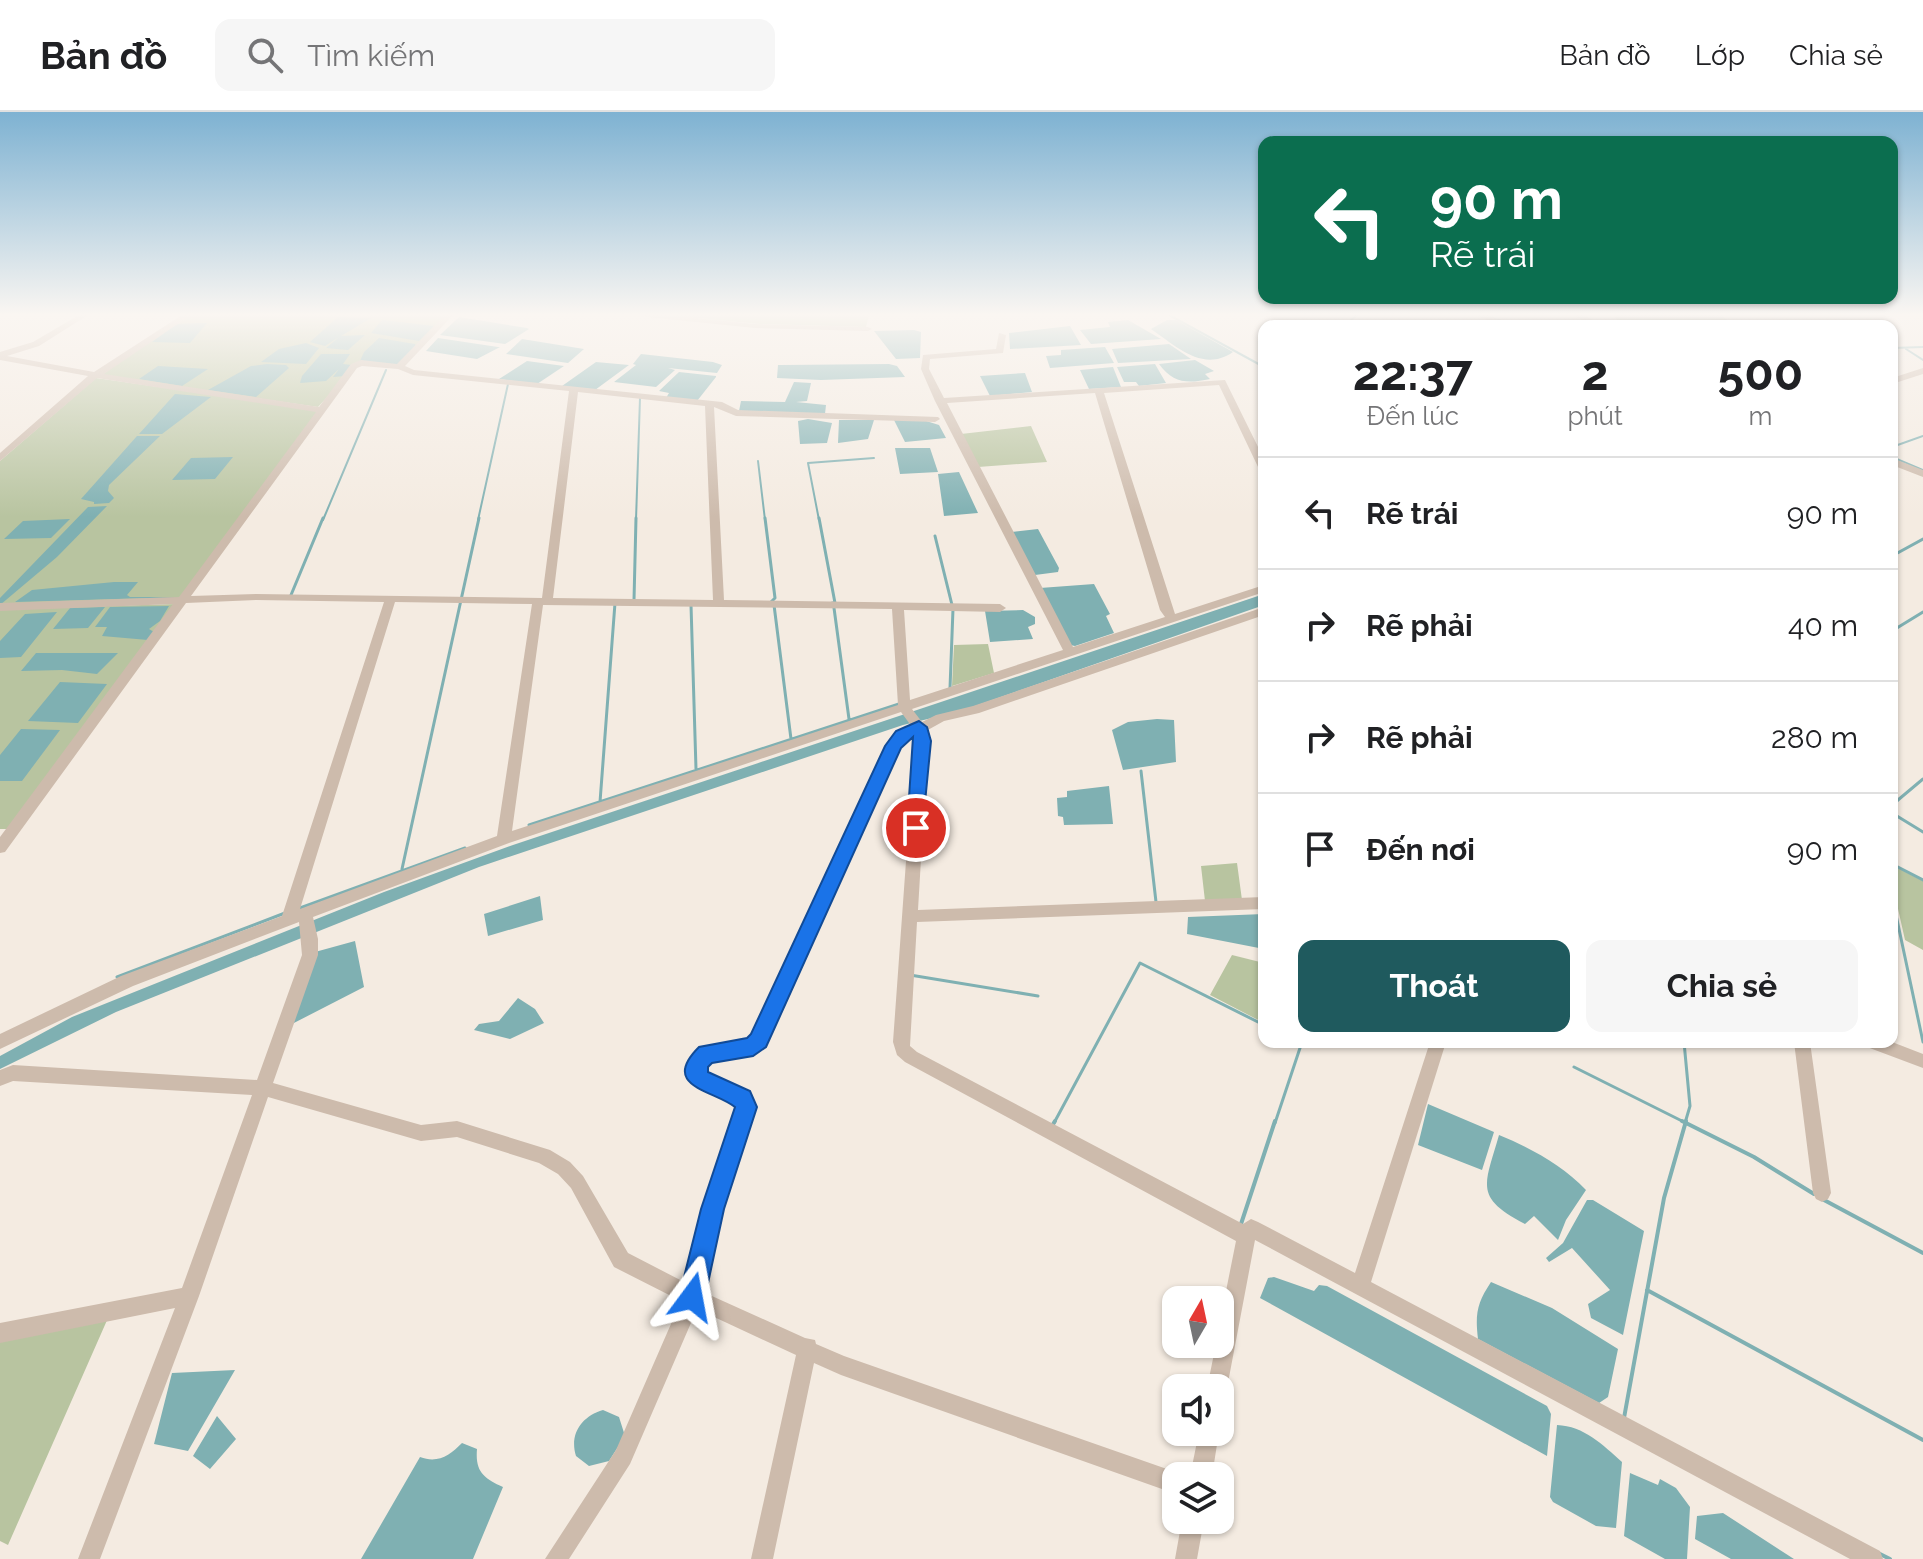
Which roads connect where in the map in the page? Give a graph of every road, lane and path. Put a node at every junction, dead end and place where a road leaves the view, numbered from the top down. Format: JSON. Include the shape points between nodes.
{"nodes":[{"id":1,"x":87,"y":383,"type":"edge"},
{"id":2,"x":145,"y":383,"type":"edge"},
{"id":3,"x":343,"y":383,"type":"edge"},
{"id":4,"x":507,"y":383,"type":"edge"},
{"id":5,"x":931,"y":383,"type":"edge"},
{"id":6,"x":1214,"y":383,"type":"edge"},
{"id":7,"x":1222,"y":383,"type":"edge"},
{"id":8,"x":574,"y":390,"type":"junction"},
{"id":9,"x":1099,"y":390,"type":"junction"},
{"id":10,"x":940,"y":401,"type":"junction"},
{"id":11,"x":709,"y":404,"type":"junction"},
{"id":12,"x":322,"y":410,"type":"junction"},
{"id":13,"x":935,"y":419,"type":"dead end"},
{"id":14,"x":1258,"y":457,"type":"edge"},
{"id":15,"x":0,"y":458,"type":"edge"},
{"id":16,"x":1898,"y":464,"type":"edge"},
{"id":17,"x":1923,"y":474,"type":"edge"},
{"id":18,"x":1258,"y":590,"type":"edge"},
{"id":19,"x":390,"y":600,"type":"junction"},
{"id":20,"x":183,"y":602,"type":"junction"},
{"id":21,"x":543,"y":602,"type":"junction"},
{"id":22,"x":719,"y":604,"type":"junction"},
{"id":23,"x":898,"y":606,"type":"junction"},
{"id":24,"x":0,"y":607,"type":"edge"},
{"id":25,"x":1000,"y":608,"type":"dead end"},
{"id":26,"x":1258,"y":613,"type":"edge"},
{"id":27,"x":1172,"y":618,"type":"junction"},
{"id":28,"x":1070,"y":652,"type":"junction"},
{"id":29,"x":906,"y":709,"type":"junction"},
{"id":30,"x":918,"y":726,"type":"junction"},
{"id":31,"x":504,"y":839,"type":"junction"},
{"id":32,"x":0,"y":848,"type":"edge"},
{"id":33,"x":1258,"y":903,"type":"edge"},
{"id":34,"x":300,"y":916,"type":"junction"},
{"id":35,"x":909,"y":916,"type":"junction"},
{"id":36,"x":0,"y":1042,"type":"edge"},
{"id":37,"x":1436,"y":1048,"type":"edge"},
{"id":38,"x":1803,"y":1048,"type":"edge"},
{"id":39,"x":1889,"y":1048,"type":"edge"},
{"id":40,"x":1923,"y":1061,"type":"edge"},
{"id":41,"x":0,"y":1078,"type":"edge"},
{"id":42,"x":264,"y":1088,"type":"junction"},
{"id":43,"x":1822,"y":1193,"type":"dead end"},
{"id":44,"x":1246,"y":1236,"type":"junction"},
{"id":45,"x":1360,"y":1288,"type":"junction"},
{"id":46,"x":189,"y":1296,"type":"junction"},
{"id":47,"x":692,"y":1297,"type":"junction"},
{"id":48,"x":0,"y":1333,"type":"edge"},
{"id":49,"x":808,"y":1347,"type":"junction"},
{"id":50,"x":1220,"y":1374,"type":"edge"},
{"id":51,"x":1162,"y":1478,"type":"edge"},
{"id":52,"x":1190,"y":1534,"type":"edge"},
{"id":53,"x":89,"y":1559,"type":"edge"},
{"id":54,"x":556,"y":1559,"type":"edge"},
{"id":55,"x":762,"y":1559,"type":"edge"},
{"id":56,"x":1186,"y":1559,"type":"edge"},
{"id":57,"x":1872,"y":1559,"type":"edge"}],
"edges":[{"from":1,"to":15,"type":"street"},
{"from":2,"to":12,"type":"street"},
{"from":3,"to":12,"type":"street"},
{"from":4,"to":8,"type":"street"},
{"from":5,"to":10,"type":"street"},
{"from":6,"to":9,"type":"street"},
{"from":7,"to":14,"type":"street"},
{"from":8,"to":11,"type":"street"},
{"from":8,"to":21,"type":"street"},
{"from":9,"to":10,"type":"street"},
{"from":9,"to":27,"type":"street"},
{"from":10,"to":28,"type":"street"},
{"from":11,"to":13,"type":"street","via":[[736,413]]},
{"from":11,"to":22,"type":"street"},
{"from":12,"to":20,"type":"street"},
{"from":16,"to":17,"type":"street"},
{"from":18,"to":27,"type":"street"},
{"from":19,"to":20,"type":"street","via":[[256,597]]},
{"from":19,"to":21,"type":"street"},
{"from":19,"to":34,"type":"street"},
{"from":20,"to":24,"type":"street"},
{"from":20,"to":32,"type":"street"},
{"from":21,"to":22,"type":"street"},
{"from":21,"to":31,"type":"street"},
{"from":22,"to":23,"type":"street"},
{"from":23,"to":25,"type":"street"},
{"from":23,"to":29,"type":"street"},
{"from":26,"to":30,"type":"street"},
{"from":27,"to":28,"type":"street"},
{"from":28,"to":29,"type":"street"},
{"from":29,"to":30,"type":"street"},
{"from":29,"to":31,"type":"street"},
{"from":30,"to":35,"type":"street","via":[[922,741]]},
{"from":30,"to":47,"type":"street","via":[[894,746],[758,1041],[753,1047],[707,1054],[698,1063],[700,1079],[742,1098],[746,1107],[712,1209]]},
{"from":31,"to":34,"type":"street"},
{"from":33,"to":35,"type":"street"},
{"from":34,"to":36,"type":"street","via":[[127,981]]},
{"from":34,"to":42,"type":"street","via":[[310,955]]},
{"from":35,"to":44,"type":"street","via":[[903,1050]]},
{"from":37,"to":45,"type":"street"},
{"from":38,"to":43,"type":"street"},
{"from":39,"to":40,"type":"street"},
{"from":41,"to":42,"type":"street","via":[[13,1073]]},
{"from":42,"to":46,"type":"street"},
{"from":42,"to":47,"type":"street","via":[[421,1133],[457,1129],[544,1156],[577,1182],[621,1260]]},
{"from":44,"to":45,"type":"street","via":[[1251,1228]]},
{"from":44,"to":50,"type":"street"},
{"from":45,"to":57,"type":"street"},
{"from":46,"to":48,"type":"street"},
{"from":46,"to":53,"type":"street"},
{"from":47,"to":49,"type":"street"},
{"from":47,"to":54,"type":"street","via":[[630,1445]]},
{"from":49,"to":51,"type":"street","via":[[841,1365]]},
{"from":49,"to":55,"type":"street"},
{"from":52,"to":56,"type":"street"}]}
